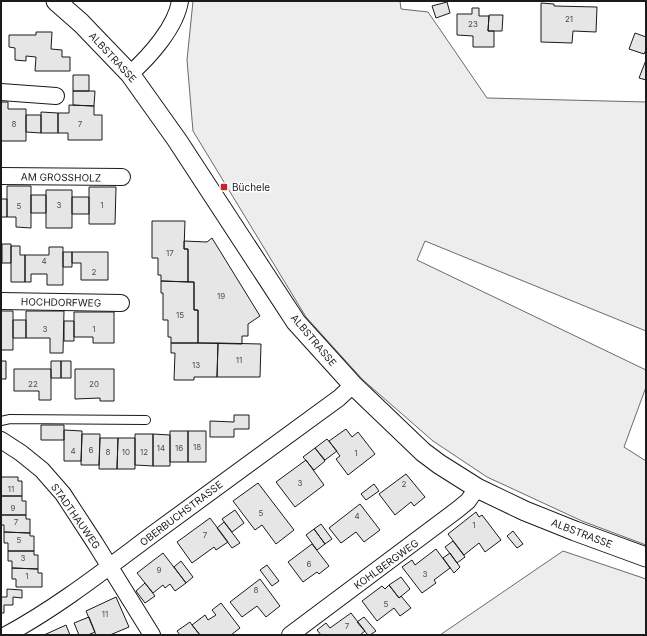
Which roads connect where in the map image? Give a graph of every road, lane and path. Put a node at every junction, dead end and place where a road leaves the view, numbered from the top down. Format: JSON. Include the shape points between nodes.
{"nodes":[{"id":1,"x":56,"y":1,"type":"edge"},
{"id":2,"x":180,"y":1,"type":"edge"},
{"id":3,"x":130,"y":74,"type":"junction"},
{"id":4,"x":1,"y":92,"type":"edge"},
{"id":5,"x":56,"y":96,"type":"dead end"},
{"id":6,"x":1,"y":176,"type":"edge"},
{"id":7,"x":122,"y":177,"type":"dead end"},
{"id":8,"x":1,"y":301,"type":"edge"},
{"id":9,"x":121,"y":303,"type":"dead end"},
{"id":10,"x":353,"y":386,"type":"junction"},
{"id":11,"x":146,"y":420,"type":"dead end"},
{"id":12,"x":1,"y":421,"type":"edge"},
{"id":13,"x":1,"y":440,"type":"edge"},
{"id":14,"x":477,"y":488,"type":"junction"},
{"id":15,"x":646,"y":557,"type":"edge"},
{"id":16,"x":110,"y":566,"type":"junction"},
{"id":17,"x":6,"y":635,"type":"edge"},
{"id":18,"x":152,"y":635,"type":"edge"},
{"id":19,"x":290,"y":635,"type":"edge"}],
"edges":[{"from":1,"to":3,"type":"street","name":"ALBSTRASSE"},
{"from":2,"to":3,"type":"street","via":[[170,27],[148,56]]},
{"from":3,"to":10,"type":"street","name":"ALBSTRASSE","via":[[177,140],[296,322]]},
{"from":4,"to":5,"type":"street"},
{"from":6,"to":7,"type":"street","name":"AM GROSSHOLZ"},
{"from":8,"to":9,"type":"street","name":"HOCHDORFWEG"},
{"from":10,"to":14,"type":"street","name":"ALBSTRASSE","via":[[423,452]]},
{"from":10,"to":16,"type":"street","name":"OBERBUCHSTRASSE"},
{"from":11,"to":12,"type":"lane"},
{"from":13,"to":16,"type":"street","name":"STADTHAUWEG","via":[[42,470],[62,494]]},
{"from":14,"to":15,"type":"street","name":"ALBSTRASSE","via":[[526,511]]},
{"from":14,"to":19,"type":"street","name":"KOHLBERGWEG","via":[[468,501],[457,510]]},
{"from":16,"to":17,"type":"street","name":"OBERBUCHSTRASSE"},
{"from":16,"to":18,"type":"street"}]}
